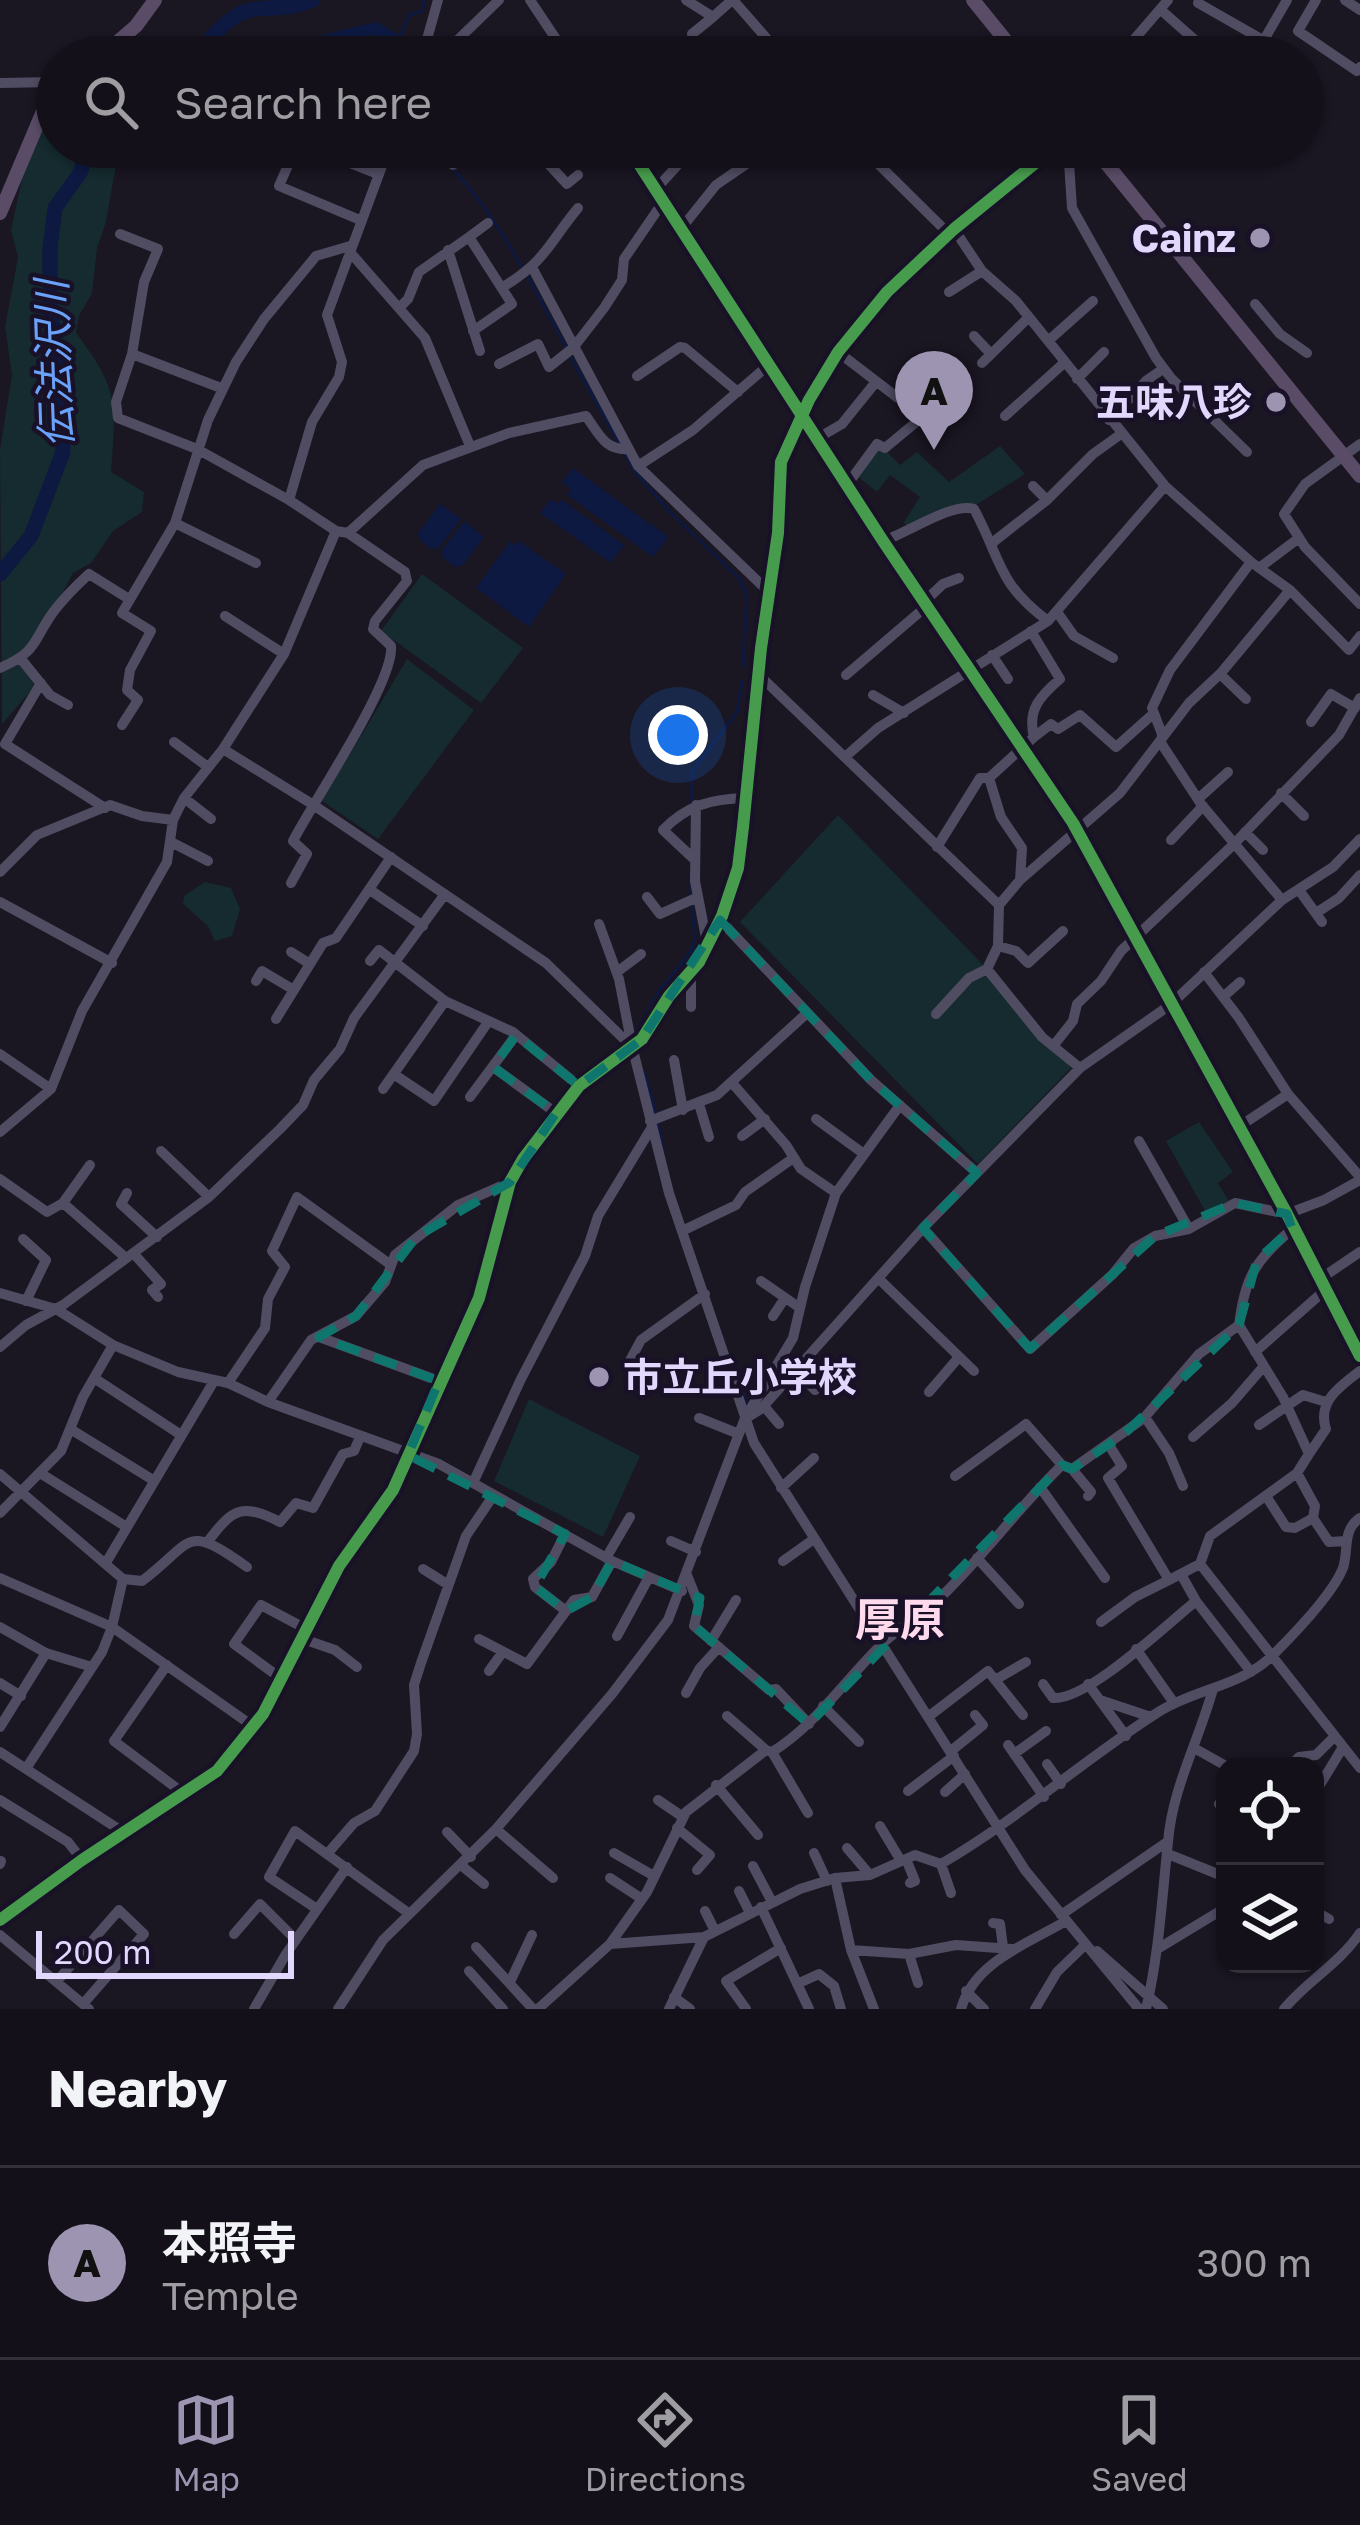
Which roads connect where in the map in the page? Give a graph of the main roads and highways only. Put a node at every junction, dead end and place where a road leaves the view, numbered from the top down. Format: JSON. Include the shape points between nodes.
{"nodes":[{"id":1,"x":155,"y":0,"type":"edge"},
{"id":2,"x":973,"y":0,"type":"edge"},
{"id":3,"x":124,"y":36,"type":"edge"},
{"id":4,"x":1002,"y":36,"type":"edge"},
{"id":5,"x":36,"y":128,"type":"edge"},
{"id":6,"x":1110,"y":168,"type":"edge"},
{"id":7,"x":0,"y":213,"type":"edge"},
{"id":8,"x":1360,"y":476,"type":"edge"}],
"edges":[{"from":1,"to":3,"type":"main road"},
{"from":2,"to":4,"type":"main road"},
{"from":5,"to":7,"type":"main road"},
{"from":6,"to":8,"type":"main road"}]}
